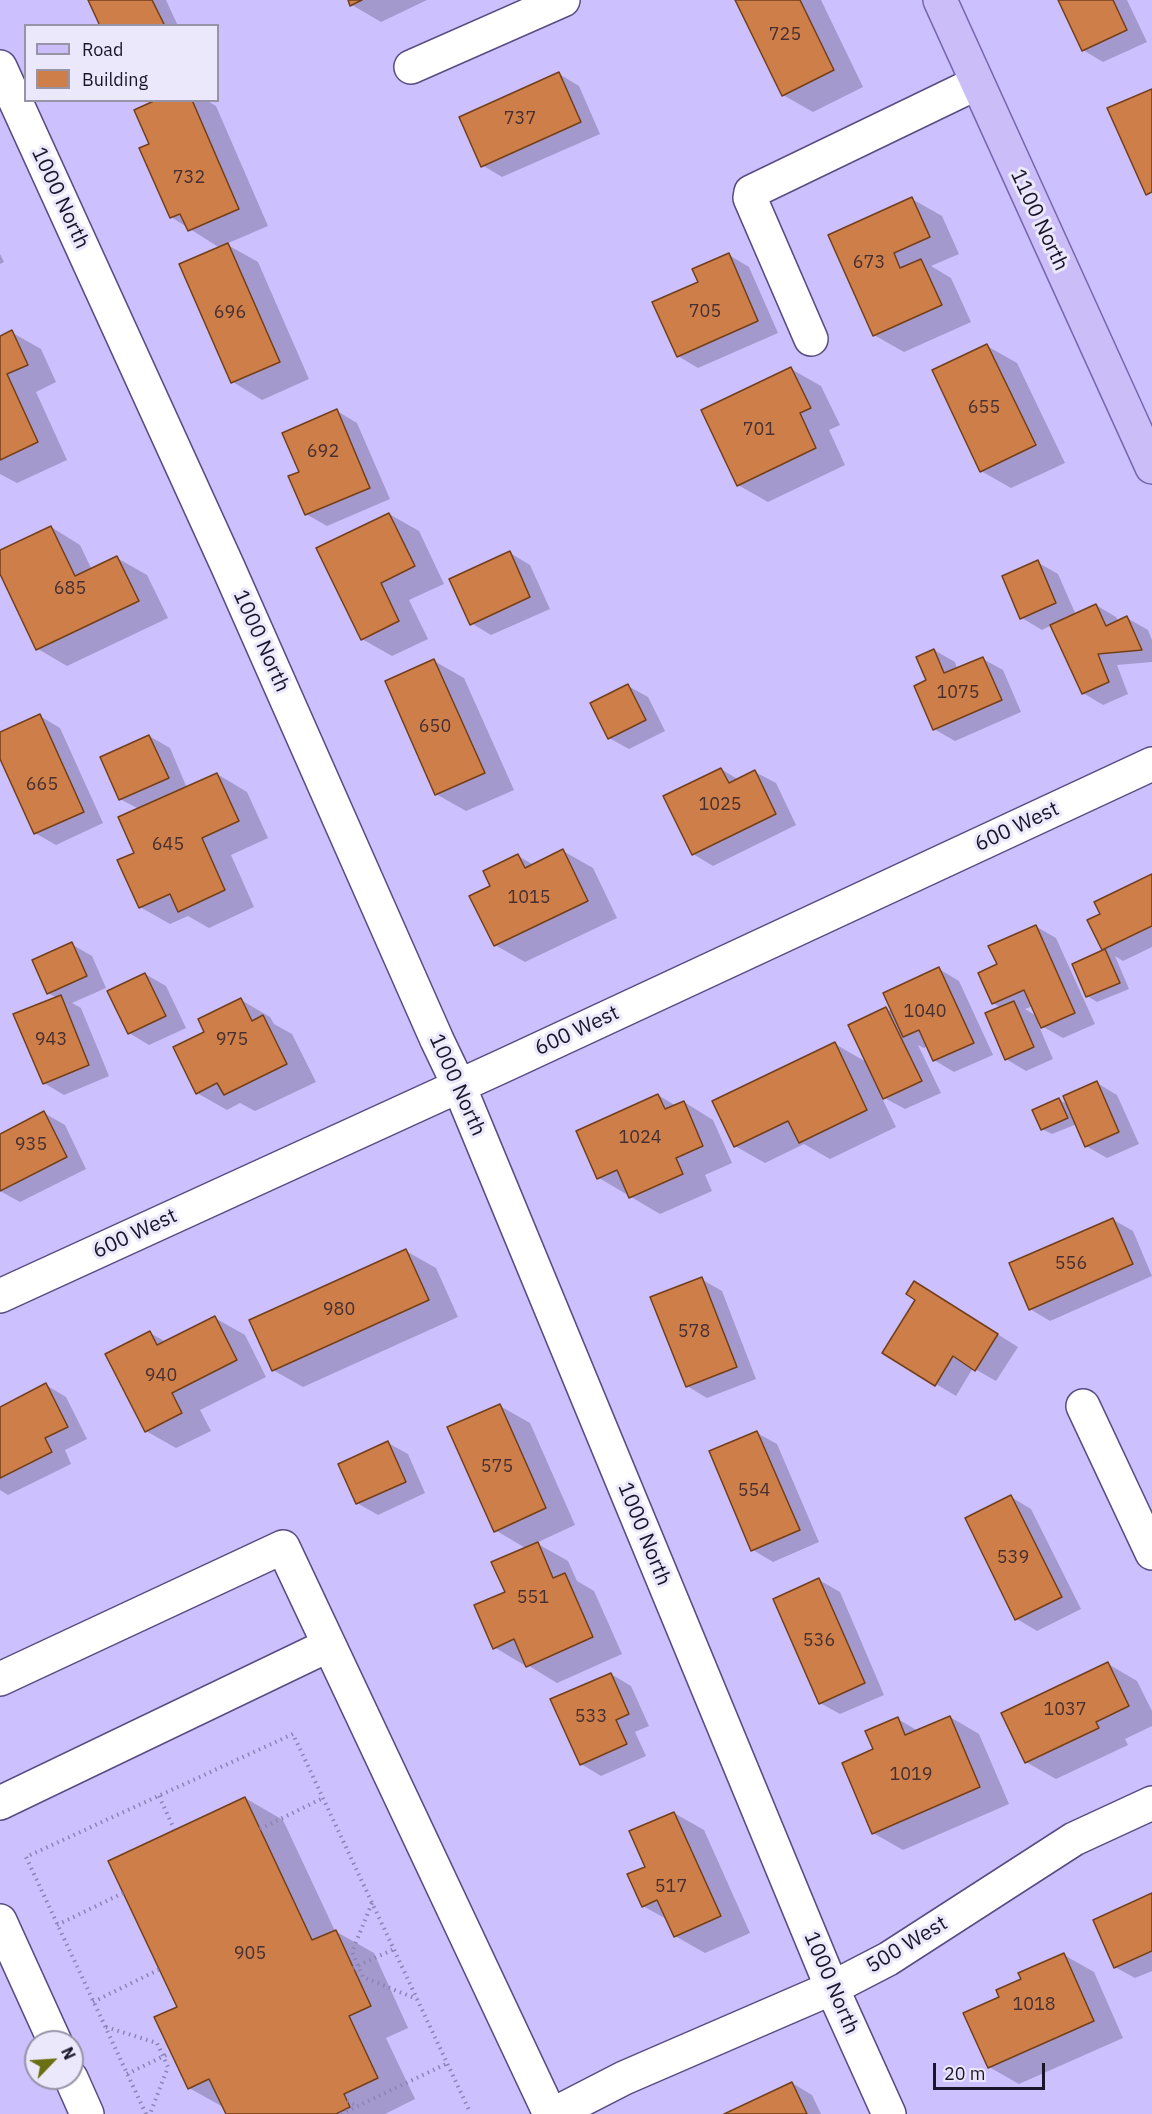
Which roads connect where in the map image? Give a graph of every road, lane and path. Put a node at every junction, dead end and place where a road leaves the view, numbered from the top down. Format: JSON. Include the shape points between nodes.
{"nodes":[{"id":1,"x":563,"y":0,"type":"edge"},
{"id":2,"x":940,"y":0,"type":"edge"},
{"id":3,"x":411,"y":67,"type":"dead end"},
{"id":4,"x":0,"y":68,"type":"edge"},
{"id":5,"x":977,"y":83,"type":"junction"},
{"id":6,"x":811,"y":339,"type":"dead end"},
{"id":7,"x":1145,"y":453,"type":"edge"},
{"id":8,"x":1152,"y":764,"type":"edge"},
{"id":9,"x":459,"y":1086,"type":"junction"},
{"id":10,"x":0,"y":1296,"type":"edge"},
{"id":11,"x":1083,"y":1406,"type":"dead end"},
{"id":12,"x":1152,"y":1553,"type":"edge"},
{"id":13,"x":329,"y":1645,"type":"junction"},
{"id":14,"x":0,"y":1679,"type":"edge"},
{"id":15,"x":159,"y":1796,"type":"junction"},
{"id":16,"x":323,"y":1798,"type":"junction"},
{"id":17,"x":0,"y":1803,"type":"edge"},
{"id":18,"x":1152,"y":1803,"type":"edge"},
{"id":19,"x":174,"y":1829,"type":"dead end"},
{"id":20,"x":260,"y":1829,"type":"dead end"},
{"id":21,"x":123,"y":1893,"type":"dead end"},
{"id":22,"x":372,"y":1903,"type":"junction"},
{"id":23,"x":0,"y":1921,"type":"edge"},
{"id":24,"x":57,"y":1925,"type":"junction"},
{"id":25,"x":394,"y":1949,"type":"junction"},
{"id":26,"x":356,"y":1967,"type":"junction"},
{"id":27,"x":160,"y":1969,"type":"dead end"},
{"id":28,"x":832,"y":1988,"type":"junction"},
{"id":29,"x":417,"y":1999,"type":"junction"},
{"id":30,"x":93,"y":2002,"type":"junction"},
{"id":31,"x":105,"y":2027,"type":"junction"},
{"id":32,"x":50,"y":2030,"type":"edge"},
{"id":33,"x":170,"y":2053,"type":"dead end"},
{"id":34,"x":163,"y":2056,"type":"junction"},
{"id":35,"x":448,"y":2063,"type":"junction"},
{"id":36,"x":127,"y":2074,"type":"junction"},
{"id":37,"x":76,"y":2090,"type":"edge"},
{"id":38,"x":347,"y":2101,"type":"dead end"},
{"id":39,"x":358,"y":2106,"type":"junction"},
{"id":40,"x":470,"y":2112,"type":"dead end"},
{"id":41,"x":87,"y":2114,"type":"edge"},
{"id":42,"x":148,"y":2114,"type":"edge"},
{"id":43,"x":341,"y":2114,"type":"edge"},
{"id":44,"x":552,"y":2114,"type":"edge"},
{"id":45,"x":889,"y":2114,"type":"edge"}],
"edges":[{"from":1,"to":3,"type":"street"},
{"from":2,"to":5,"type":"main road","name":"1100 North"},
{"from":4,"to":9,"type":"street","name":"1000 North"},
{"from":5,"to":6,"type":"street","via":[[751,192],[750,198]]},
{"from":5,"to":7,"type":"main road","name":"1100 North"},
{"from":8,"to":9,"type":"street","name":"600 West"},
{"from":9,"to":10,"type":"street","name":"600 West"},
{"from":9,"to":28,"type":"street","name":"1000 North"},
{"from":11,"to":12,"type":"street"},
{"from":13,"to":14,"type":"street","via":[[283,1548]]},
{"from":13,"to":17,"type":"street"},
{"from":13,"to":44,"type":"street"},
{"from":15,"to":16,"type":"path","via":[[293,1734]]},
{"from":15,"to":19,"type":"path"},
{"from":15,"to":24,"type":"path","via":[[26,1857]]},
{"from":16,"to":20,"type":"path"},
{"from":16,"to":22,"type":"path"},
{"from":18,"to":28,"type":"street","name":"500 West","via":[[1074,1839],[888,1959]]},
{"from":21,"to":24,"type":"path"},
{"from":22,"to":25,"type":"path"},
{"from":22,"to":26,"type":"path","via":[[352,1952]]},
{"from":23,"to":32,"type":"street"},
{"from":24,"to":30,"type":"path"},
{"from":25,"to":26,"type":"path"},
{"from":25,"to":29,"type":"path"},
{"from":26,"to":29,"type":"path","via":[[363,1977]]},
{"from":27,"to":30,"type":"path"},
{"from":28,"to":44,"type":"street","name":"500 West","via":[[624,2078]]},
{"from":28,"to":45,"type":"street","name":"1000 North"},
{"from":29,"to":35,"type":"path"},
{"from":30,"to":31,"type":"path"},
{"from":31,"to":34,"type":"path","via":[[157,2043]]},
{"from":31,"to":36,"type":"path"},
{"from":33,"to":34,"type":"path"},
{"from":34,"to":36,"type":"path"},
{"from":34,"to":42,"type":"path","via":[[168,2067]]},
{"from":35,"to":39,"type":"path"},
{"from":35,"to":40,"type":"path"},
{"from":36,"to":42,"type":"path"},
{"from":37,"to":41,"type":"street"},
{"from":38,"to":39,"type":"path"},
{"from":39,"to":43,"type":"path"}]}
